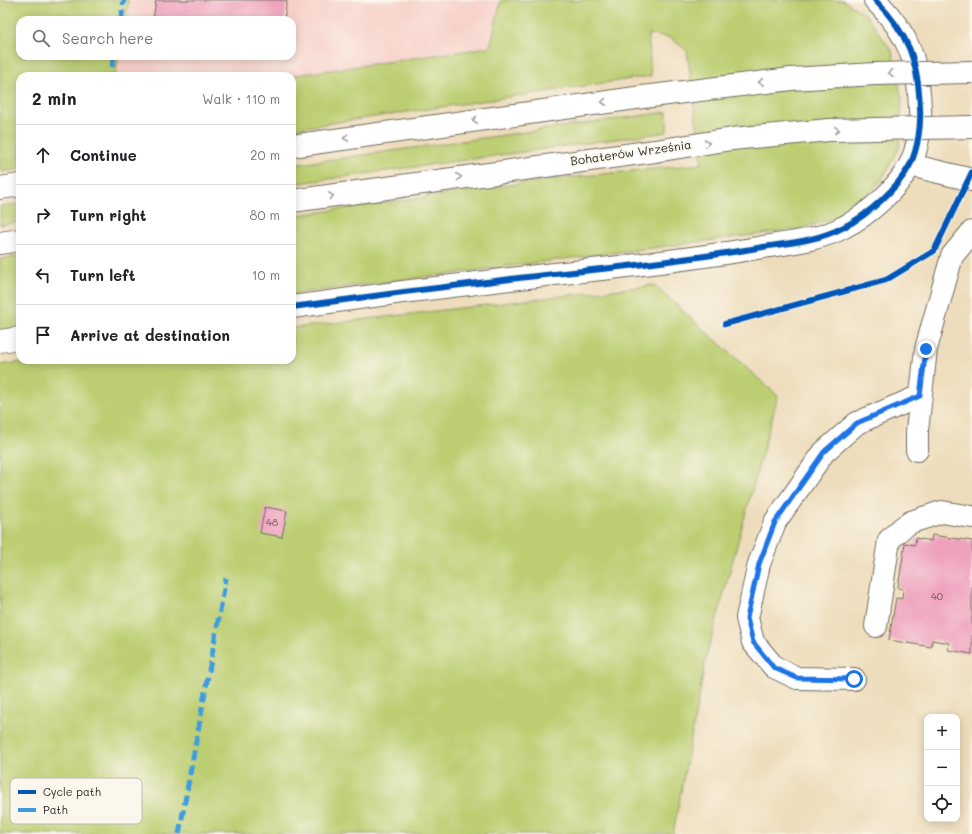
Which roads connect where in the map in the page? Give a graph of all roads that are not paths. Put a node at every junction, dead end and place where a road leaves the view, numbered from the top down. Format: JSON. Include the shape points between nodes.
{"nodes":[{"id":1,"x":875,"y":0,"type":"edge"},
{"id":2,"x":972,"y":72,"type":"edge"},
{"id":3,"x":972,"y":127,"type":"edge"},
{"id":4,"x":296,"y":145,"type":"edge"},
{"id":5,"x":910,"y":165,"type":"junction"},
{"id":6,"x":972,"y":180,"type":"edge"},
{"id":7,"x":16,"y":186,"type":"edge"},
{"id":8,"x":0,"y":188,"type":"edge"},
{"id":9,"x":296,"y":200,"type":"edge"},
{"id":10,"x":972,"y":232,"type":"edge"},
{"id":11,"x":16,"y":241,"type":"edge"},
{"id":12,"x":0,"y":243,"type":"edge"},
{"id":13,"x":296,"y":306,"type":"edge"},
{"id":14,"x":16,"y":339,"type":"edge"},
{"id":15,"x":0,"y":341,"type":"edge"},
{"id":16,"x":920,"y":396,"type":"junction"},
{"id":17,"x":917,"y":450,"type":"dead end"},
{"id":18,"x":972,"y":517,"type":"edge"},
{"id":19,"x":876,"y":626,"type":"dead end"},
{"id":20,"x":854,"y":679,"type":"dead end"}],
"edges":[{"from":1,"to":5,"type":"main road","via":[[894,19],[908,42],[918,78],[918,139]]},
{"from":2,"to":4,"type":"main road","one_way":true,"bridge":true,"via":[[791,79]]},
{"from":9,"to":3,"type":"main road","name":"Bohaterów Września","one_way":true,"bridge":true,"via":[[732,139],[829,130]]},
{"from":5,"to":6,"type":"main road"},
{"from":5,"to":13,"type":"main road","via":[[873,208],[843,228],[806,240],[692,259],[459,283]]},
{"from":7,"to":8,"type":"main road"},
{"from":10,"to":16,"type":"main road","via":[[952,256],[926,349]]},
{"from":11,"to":12,"type":"main road"},
{"from":14,"to":15,"type":"main road"},
{"from":16,"to":17,"type":"main road"},
{"from":16,"to":20,"type":"main road","via":[[857,423],[824,452],[775,522],[759,564],[747,618],[753,642],[774,668],[797,678]]},
{"from":18,"to":19,"type":"main road","via":[[942,512],[912,522],[889,540]]}]}
